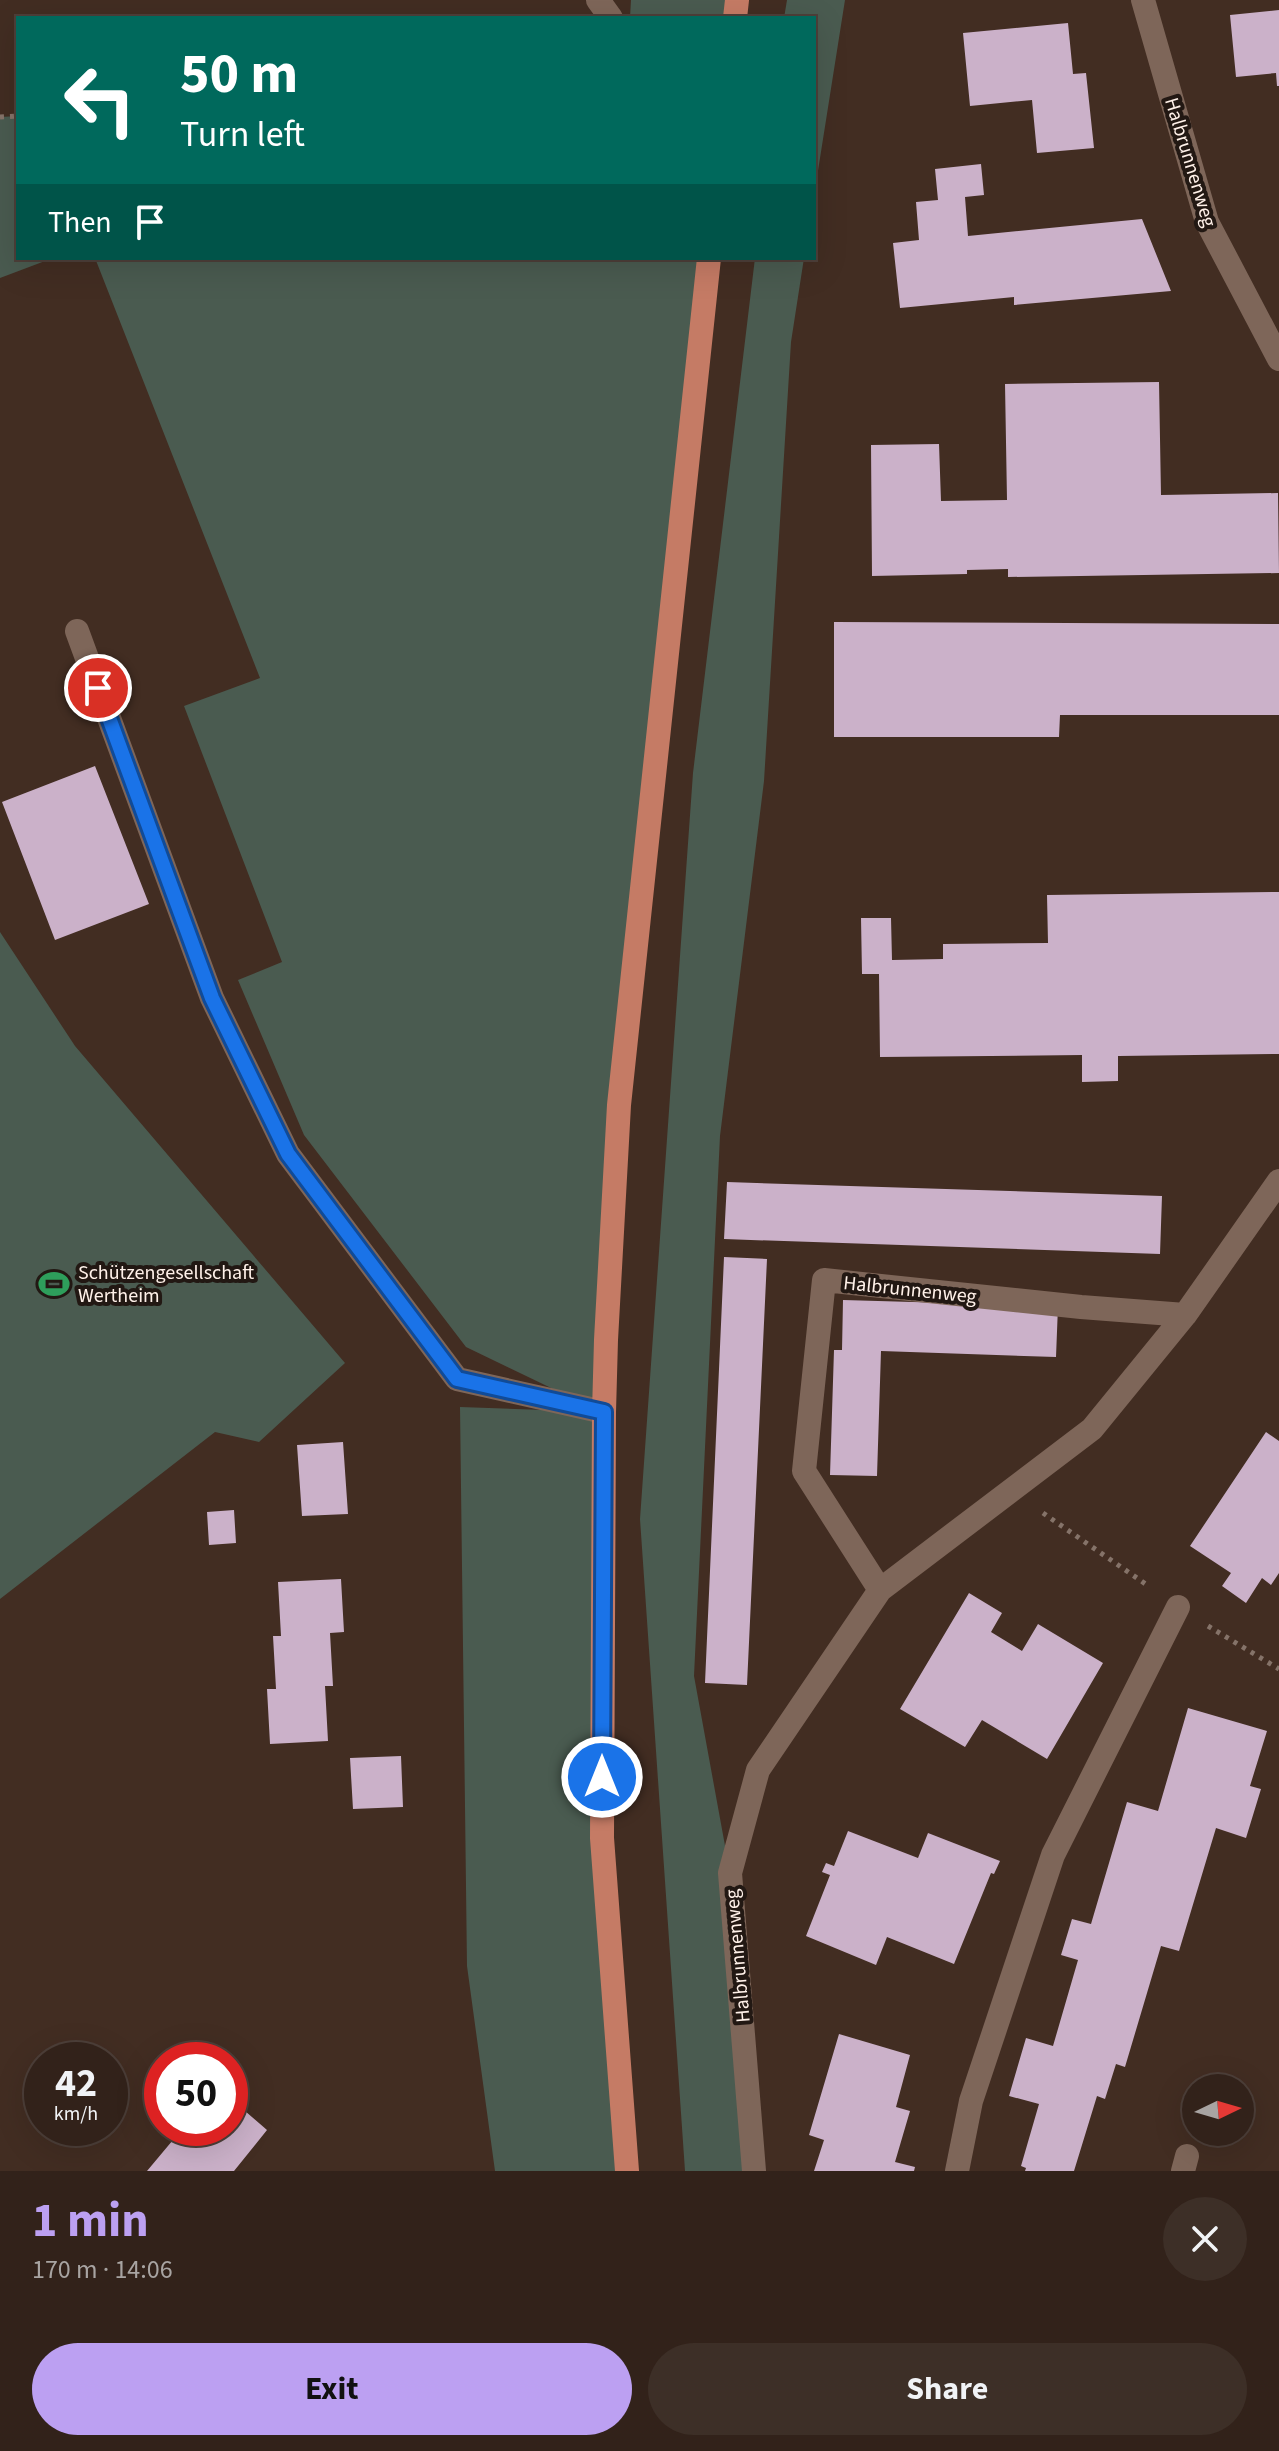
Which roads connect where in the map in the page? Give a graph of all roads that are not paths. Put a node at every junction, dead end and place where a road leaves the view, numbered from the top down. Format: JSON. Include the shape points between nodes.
{"nodes":[{"id":1,"x":1143,"y":0,"type":"edge"},
{"id":2,"x":709,"y":260,"type":"edge"},
{"id":3,"x":1276,"y":349,"type":"edge"},
{"id":4,"x":77,"y":631,"type":"dead end"},
{"id":5,"x":1279,"y":1181,"type":"edge"},
{"id":6,"x":1185,"y":1315,"type":"junction"},
{"id":7,"x":604,"y":1412,"type":"junction"},
{"id":8,"x":880,"y":1590,"type":"junction"},
{"id":9,"x":1178,"y":1607,"type":"road end"},
{"id":10,"x":627,"y":2171,"type":"edge"},
{"id":11,"x":754,"y":2171,"type":"edge"},
{"id":12,"x":957,"y":2171,"type":"edge"}],
"edges":[{"from":1,"to":3,"type":"street","name":"Halbrunnenweg","via":[[1207,222]]},
{"from":2,"to":7,"type":"main road","via":[[619,1105]]},
{"from":4,"to":7,"type":"street","via":[[212,998],[288,1154],[457,1379]]},
{"from":5,"to":6,"type":"street","name":"Halbrunnenweg"},
{"from":6,"to":8,"type":"street","name":"Halbrunnenweg","via":[[1092,1429]]},
{"from":6,"to":8,"type":"street","name":"Halbrunnenweg","via":[[824,1280],[804,1471]]},
{"from":7,"to":10,"type":"main road","via":[[602,1838]]},
{"from":8,"to":11,"type":"street","name":"Halbrunnenweg","via":[[758,1770],[730,1873]]},
{"from":9,"to":12,"type":"street","via":[[1053,1855],[971,2101]]}]}
